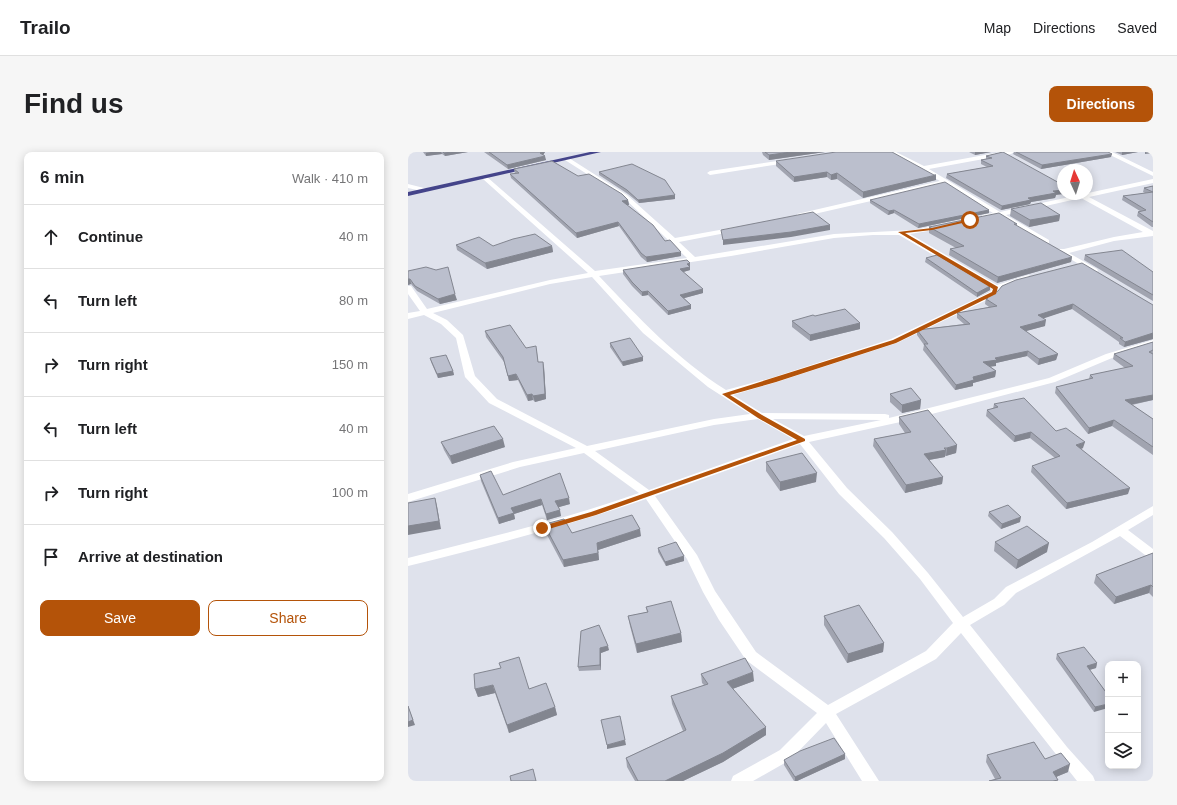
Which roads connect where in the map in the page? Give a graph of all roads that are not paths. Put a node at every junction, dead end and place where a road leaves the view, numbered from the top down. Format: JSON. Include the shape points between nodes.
{"nodes":[{"id":1,"x":597,"y":152,"type":"edge"},
{"id":2,"x":891,"y":152,"type":"edge"},
{"id":3,"x":1107,"y":152,"type":"edge"},
{"id":4,"x":1007,"y":154,"type":"edge"},
{"id":5,"x":567,"y":159,"type":"junction"},
{"id":6,"x":801,"y":159,"type":"edge"},
{"id":7,"x":923,"y":168,"type":"junction"},
{"id":8,"x":710,"y":173,"type":"dead end"},
{"id":9,"x":1153,"y":174,"type":"edge"},
{"id":10,"x":485,"y":178,"type":"junction"},
{"id":11,"x":1153,"y":181,"type":"edge"},
{"id":12,"x":946,"y":182,"type":"junction"},
{"id":13,"x":408,"y":186,"type":"edge"},
{"id":14,"x":426,"y":190,"type":"junction"},
{"id":15,"x":1093,"y":193,"type":"edge"},
{"id":16,"x":408,"y":194,"type":"edge"},
{"id":17,"x":1059,"y":200,"type":"edge"},
{"id":18,"x":1090,"y":200,"type":"edge"},
{"id":19,"x":998,"y":214,"type":"junction"},
{"id":20,"x":794,"y":217,"type":"edge"},
{"id":21,"x":977,"y":219,"type":"edge"},
{"id":22,"x":954,"y":224,"type":"edge"},
{"id":23,"x":742,"y":228,"type":"edge"},
{"id":24,"x":900,"y":232,"type":"junction"},
{"id":25,"x":1152,"y":234,"type":"edge"},
{"id":26,"x":674,"y":241,"type":"junction"},
{"id":27,"x":1057,"y":249,"type":"junction"},
{"id":28,"x":693,"y":259,"type":"junction"},
{"id":29,"x":1082,"y":264,"type":"junction"},
{"id":30,"x":1066,"y":268,"type":"edge"},
{"id":31,"x":594,"y":274,"type":"junction"},
{"id":32,"x":1099,"y":274,"type":"edge"},
{"id":33,"x":1035,"y":276,"type":"edge"},
{"id":34,"x":408,"y":288,"type":"edge"},
{"id":35,"x":996,"y":288,"type":"junction"},
{"id":36,"x":425,"y":312,"type":"junction"},
{"id":37,"x":408,"y":316,"type":"edge"},
{"id":38,"x":1153,"y":343,"type":"edge"},
{"id":39,"x":725,"y":394,"type":"junction"},
{"id":40,"x":760,"y":416,"type":"junction"},
{"id":41,"x":906,"y":418,"type":"junction"},
{"id":42,"x":802,"y":440,"type":"junction"},
{"id":43,"x":587,"y":450,"type":"junction"},
{"id":44,"x":648,"y":494,"type":"junction"},
{"id":45,"x":408,"y":498,"type":"edge"},
{"id":46,"x":1153,"y":510,"type":"edge"},
{"id":47,"x":1120,"y":530,"type":"junction"},
{"id":48,"x":1153,"y":555,"type":"edge"},
{"id":49,"x":408,"y":562,"type":"edge"},
{"id":50,"x":962,"y":624,"type":"junction"},
{"id":51,"x":827,"y":712,"type":"junction"},
{"id":52,"x":739,"y":781,"type":"edge"},
{"id":53,"x":871,"y":781,"type":"edge"},
{"id":54,"x":1087,"y":781,"type":"edge"}],
"edges":[{"from":1,"to":5,"type":"highway"},
{"from":2,"to":7,"type":"street"},
{"from":3,"to":9,"type":"street"},
{"from":4,"to":7,"type":"street"},
{"from":5,"to":10,"type":"highway"},
{"from":5,"to":26,"type":"street","via":[[625,196]]},
{"from":6,"to":8,"type":"street"},
{"from":7,"to":12,"type":"street"},
{"from":10,"to":14,"type":"highway"},
{"from":10,"to":31,"type":"street"},
{"from":11,"to":15,"type":"street"},
{"from":12,"to":19,"type":"street"},
{"from":12,"to":20,"type":"street"},
{"from":13,"to":14,"type":"street"},
{"from":14,"to":16,"type":"highway"},
{"from":17,"to":19,"type":"street"},
{"from":18,"to":25,"type":"street"},
{"from":19,"to":21,"type":"street"},
{"from":19,"to":27,"type":"street"},
{"from":22,"to":24,"type":"street","via":[[914,232]]},
{"from":23,"to":26,"type":"street"},
{"from":24,"to":28,"type":"street","via":[[834,236]]},
{"from":24,"to":35,"type":"street"},
{"from":25,"to":27,"type":"street"},
{"from":26,"to":28,"type":"street"},
{"from":27,"to":29,"type":"street"},
{"from":28,"to":31,"type":"street"},
{"from":29,"to":30,"type":"street"},
{"from":29,"to":32,"type":"street"},
{"from":31,"to":36,"type":"street"},
{"from":31,"to":39,"type":"street","via":[[646,331]]},
{"from":33,"to":35,"type":"street"},
{"from":34,"to":36,"type":"street"},
{"from":35,"to":39,"type":"street","via":[[994,293],[894,341]]},
{"from":36,"to":37,"type":"street"},
{"from":36,"to":43,"type":"street","via":[[444,322],[460,337],[470,377],[493,400]]},
{"from":38,"to":41,"type":"street","via":[[1109,356],[1052,380]]},
{"from":39,"to":40,"type":"street"},
{"from":40,"to":41,"type":"street"},
{"from":40,"to":42,"type":"street"},
{"from":40,"to":43,"type":"street","via":[[714,422]]},
{"from":41,"to":42,"type":"street"},
{"from":42,"to":44,"type":"street"},
{"from":42,"to":50,"type":"street","via":[[843,491],[888,535],[924,576]]},
{"from":43,"to":44,"type":"street"},
{"from":43,"to":45,"type":"street","via":[[517,464]]},
{"from":44,"to":49,"type":"street","via":[[549,526]]},
{"from":44,"to":51,"type":"street","via":[[693,558],[724,618],[751,656]]},
{"from":46,"to":47,"type":"street"},
{"from":47,"to":48,"type":"street"},
{"from":47,"to":50,"type":"street","via":[[1011,590],[999,602]]},
{"from":50,"to":51,"type":"street","via":[[931,655]]},
{"from":50,"to":54,"type":"street"},
{"from":51,"to":52,"type":"street","via":[[785,755]]},
{"from":51,"to":53,"type":"street"}]}
